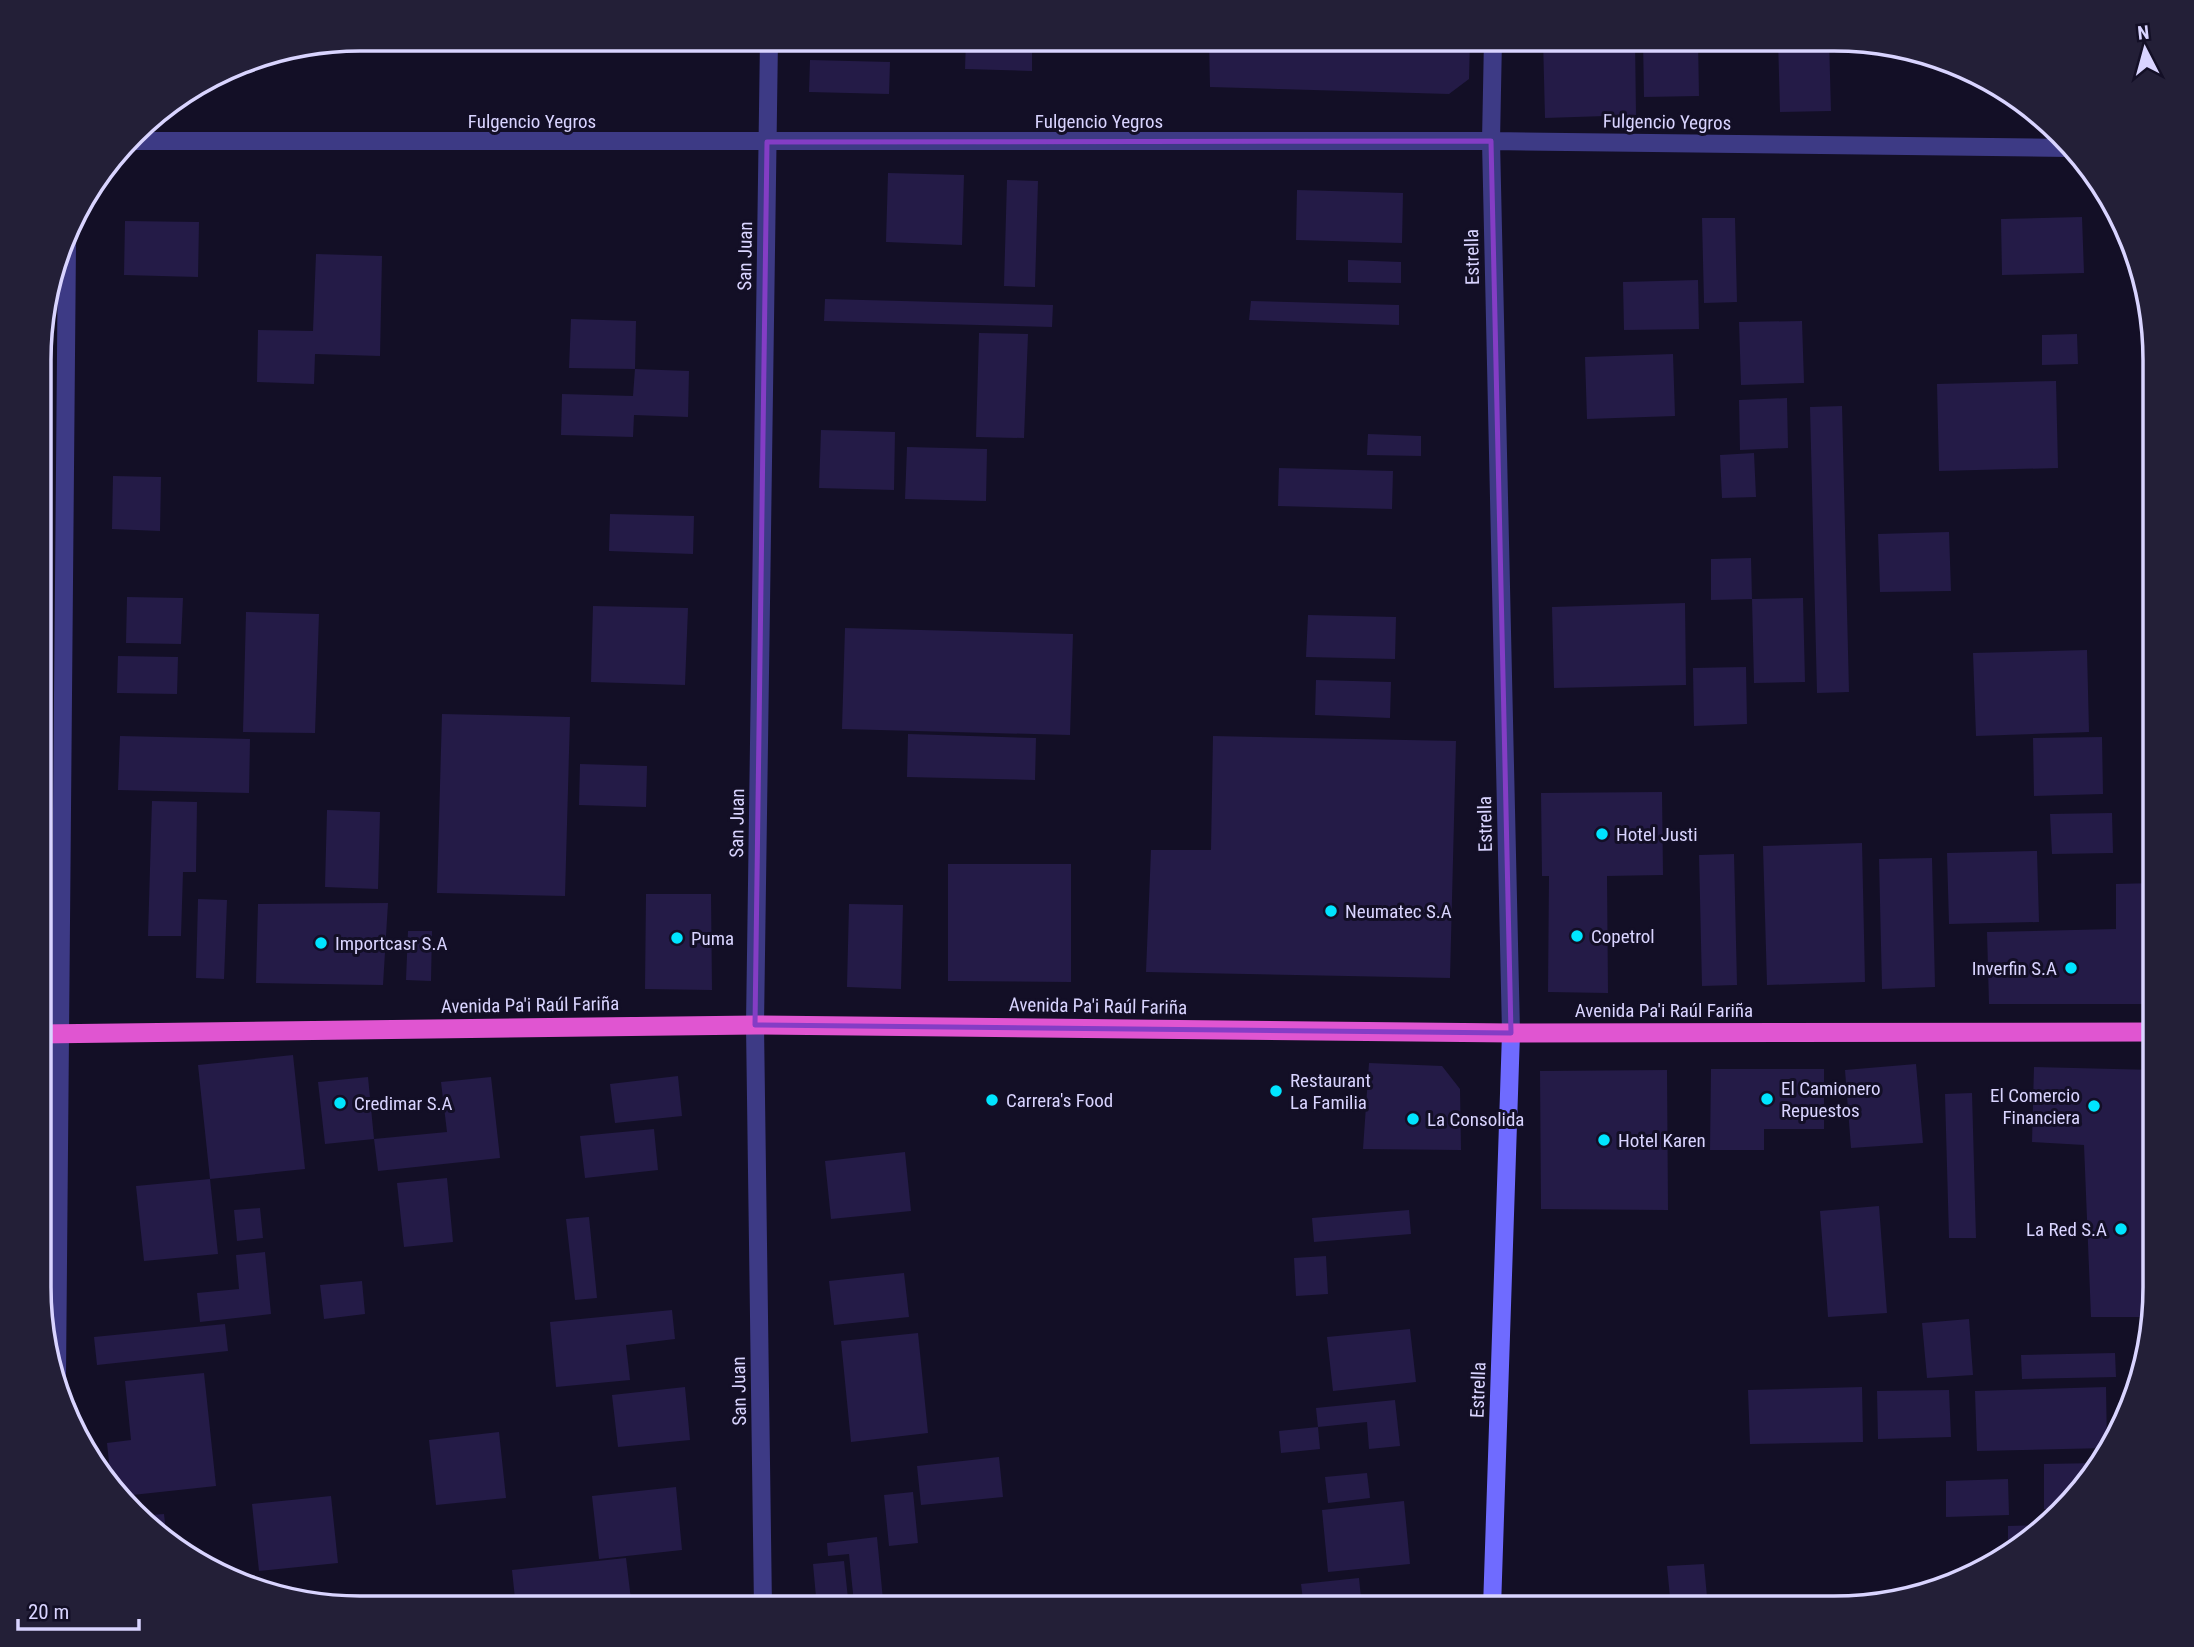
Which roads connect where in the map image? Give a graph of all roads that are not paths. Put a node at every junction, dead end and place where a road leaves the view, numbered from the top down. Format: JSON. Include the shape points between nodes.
{"nodes":[{"id":1,"x":769,"y":51,"type":"edge"},
{"id":2,"x":1493,"y":51,"type":"edge"},
{"id":3,"x":141,"y":141,"type":"edge"},
{"id":4,"x":1491,"y":141,"type":"junction"},
{"id":5,"x":767,"y":142,"type":"junction"},
{"id":6,"x":2059,"y":148,"type":"edge"},
{"id":7,"x":67,"y":261,"type":"edge"},
{"id":8,"x":51,"y":987,"type":"edge"},
{"id":9,"x":755,"y":1025,"type":"junction"},
{"id":10,"x":2143,"y":1032,"type":"edge"},
{"id":11,"x":1511,"y":1033,"type":"junction"},
{"id":12,"x":51,"y":1034,"type":"edge"},
{"id":13,"x":51,"y":1083,"type":"edge"},
{"id":14,"x":56,"y":1344,"type":"edge"},
{"id":15,"x":763,"y":1596,"type":"edge"},
{"id":16,"x":1492,"y":1596,"type":"edge"}],
"edges":[{"from":1,"to":5,"type":"street","name":"San Juan"},
{"from":2,"to":4,"type":"street","name":"Estrella"},
{"from":3,"to":5,"type":"street","name":"Fulgencio Yegros"},
{"from":4,"to":5,"type":"street","name":"Fulgencio Yegros"},
{"from":4,"to":6,"type":"street","name":"Fulgencio Yegros"},
{"from":4,"to":11,"type":"street","name":"Estrella"},
{"from":5,"to":9,"type":"street","name":"San Juan"},
{"from":7,"to":8,"type":"street"},
{"from":9,"to":11,"type":"highway","name":"Avenida Pa'i Raúl Fariña"},
{"from":9,"to":12,"type":"highway","name":"Avenida Pa'i Raúl Fariña"},
{"from":9,"to":15,"type":"street","name":"San Juan"},
{"from":10,"to":11,"type":"highway","name":"Avenida Pa'i Raúl Fariña"},
{"from":11,"to":16,"type":"main road","name":"Estrella"},
{"from":13,"to":14,"type":"street"}]}
